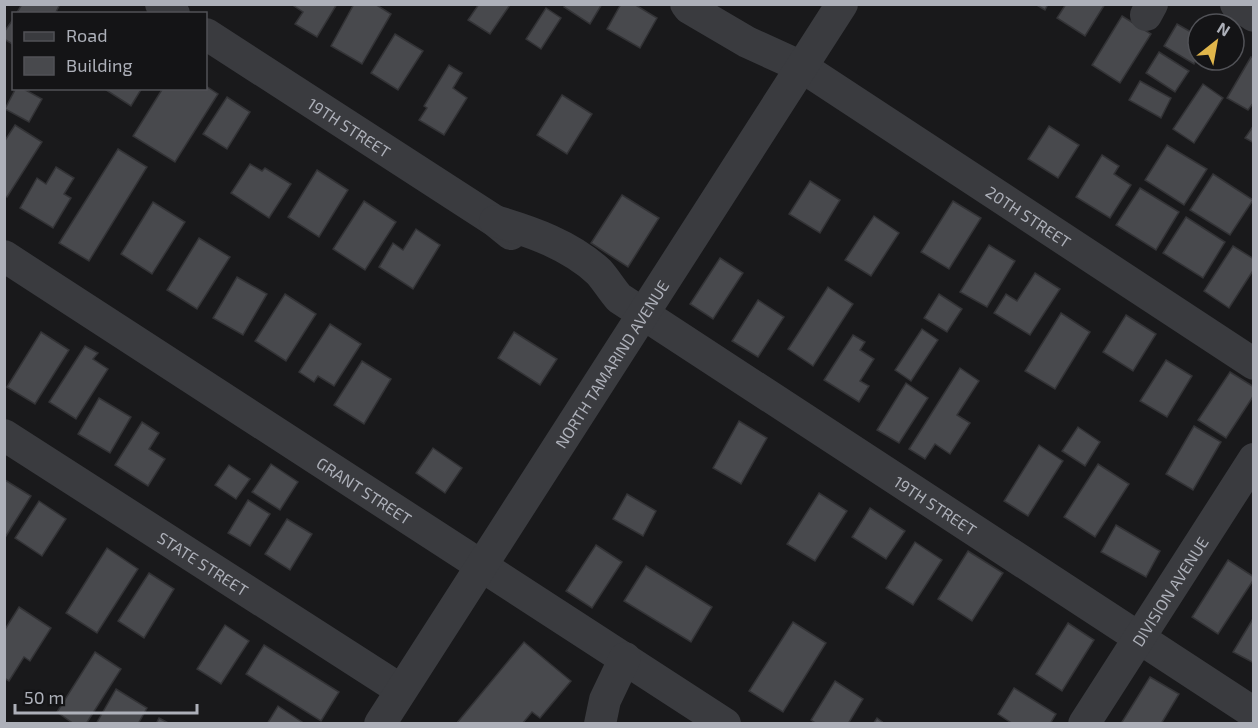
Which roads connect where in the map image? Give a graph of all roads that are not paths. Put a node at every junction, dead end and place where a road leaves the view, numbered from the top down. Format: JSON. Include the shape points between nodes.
{"nodes":[{"id":1,"x":686,"y":4,"type":"edge"},
{"id":2,"x":725,"y":4,"type":"edge"},
{"id":3,"x":842,"y":4,"type":"edge"},
{"id":4,"x":1236,"y":4,"type":"edge"},
{"id":5,"x":1254,"y":16,"type":"edge"},
{"id":6,"x":207,"y":35,"type":"edge"},
{"id":7,"x":802,"y":67,"type":"junction"},
{"id":8,"x":4,"y":256,"type":"edge"},
{"id":9,"x":631,"y":306,"type":"junction"},
{"id":10,"x":1254,"y":364,"type":"edge"},
{"id":11,"x":4,"y":435,"type":"edge"},
{"id":12,"x":1254,"y":459,"type":"edge"},
{"id":13,"x":482,"y":565,"type":"junction"},
{"id":14,"x":1138,"y":639,"type":"junction"},
{"id":15,"x":625,"y":658,"type":"junction"},
{"id":16,"x":401,"y":690,"type":"junction"},
{"id":17,"x":1254,"y":713,"type":"edge"},
{"id":18,"x":380,"y":723,"type":"edge"},
{"id":19,"x":600,"y":723,"type":"edge"},
{"id":20,"x":725,"y":723,"type":"edge"},
{"id":21,"x":1084,"y":723,"type":"edge"}],
"edges":[{"from":1,"to":7,"type":"street","name":"20TH STREET","via":[[747,42]]},
{"from":2,"to":7,"type":"street","name":"20TH STREET","via":[[787,50]]},
{"from":3,"to":7,"type":"street","name":"NORTH TAMARIND AVENUE"},
{"from":4,"to":5,"type":"street"},
{"from":6,"to":9,"type":"street","name":"19TH STREET","via":[[495,221],[536,234],[578,255]]},
{"from":7,"to":9,"type":"street","name":"NORTH TAMARIND AVENUE"},
{"from":7,"to":10,"type":"street","name":"20TH STREET"},
{"from":8,"to":13,"type":"street","name":"GRANT STREET"},
{"from":9,"to":13,"type":"street","name":"NORTH TAMARIND AVENUE"},
{"from":9,"to":14,"type":"street","name":"19TH STREET"},
{"from":11,"to":16,"type":"street","name":"STATE STREET"},
{"from":12,"to":14,"type":"street","name":"DIVISION AVENUE"},
{"from":13,"to":15,"type":"street","name":"GRANT STREET"},
{"from":13,"to":16,"type":"street","name":"NORTH TAMARIND AVENUE"},
{"from":14,"to":17,"type":"street","name":"19TH STREET"},
{"from":14,"to":21,"type":"street","name":"DIVISION AVENUE"},
{"from":15,"to":19,"type":"street","via":[[605,700]]},
{"from":15,"to":20,"type":"street","name":"GRANT STREET"},
{"from":16,"to":18,"type":"street","name":"NORTH TAMARIND AVENUE"}]}
